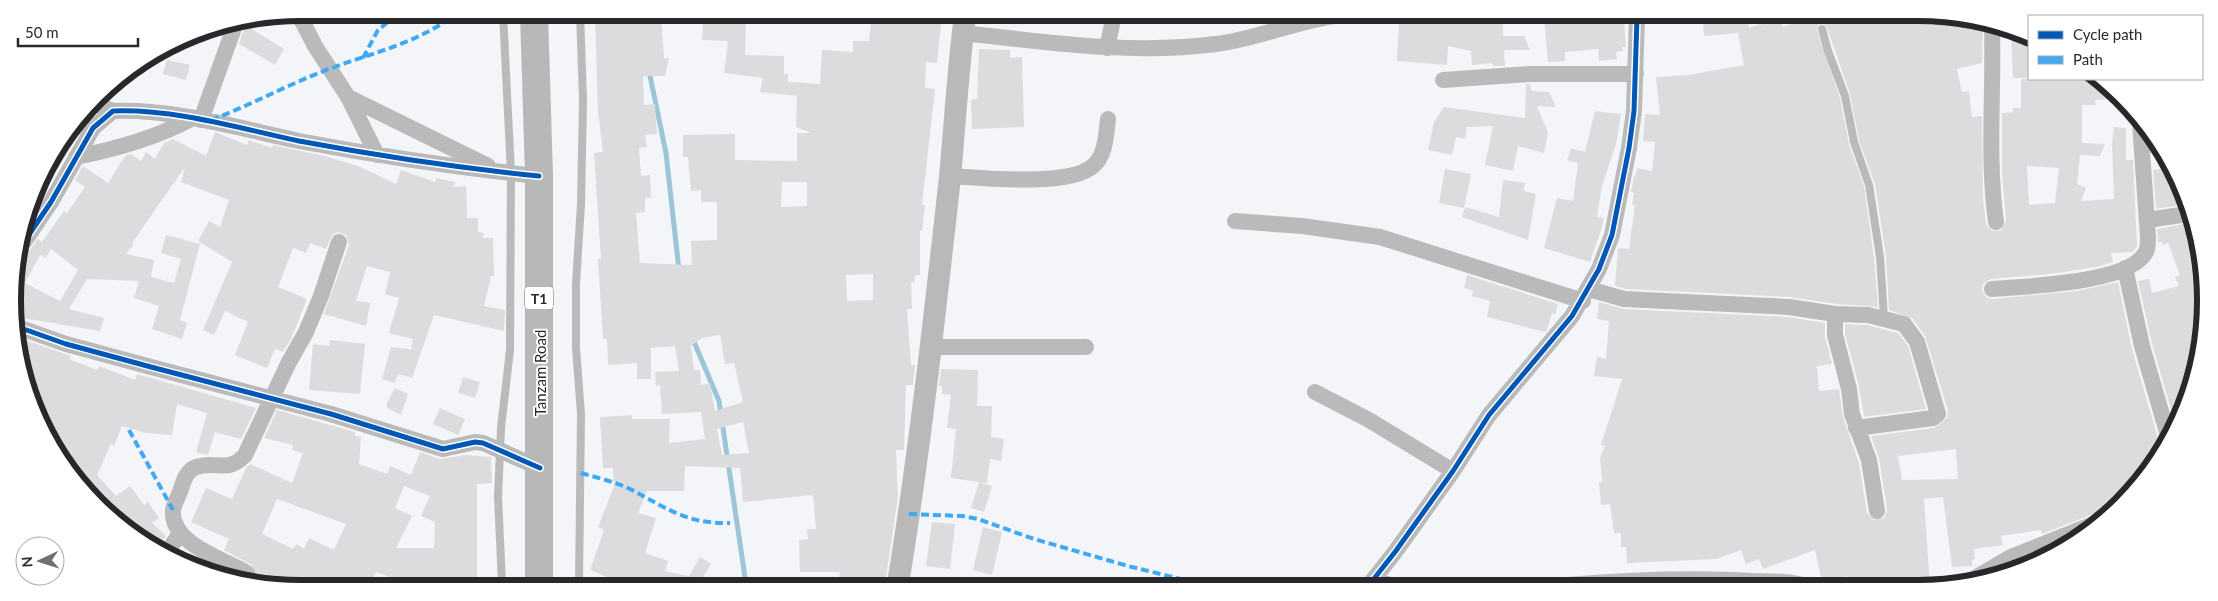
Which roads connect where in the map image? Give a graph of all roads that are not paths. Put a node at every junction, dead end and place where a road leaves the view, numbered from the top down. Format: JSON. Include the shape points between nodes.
{"nodes":[{"id":1,"x":302,"y":21,"type":"edge"},
{"id":2,"x":503,"y":21,"type":"edge"},
{"id":3,"x":534,"y":21,"type":"edge"},
{"id":4,"x":580,"y":21,"type":"edge"},
{"id":5,"x":1113,"y":21,"type":"edge"},
{"id":6,"x":1303,"y":21,"type":"edge"},
{"id":7,"x":1637,"y":21,"type":"edge"},
{"id":8,"x":964,"y":24,"type":"edge"},
{"id":9,"x":1822,"y":29,"type":"dead end"},
{"id":10,"x":233,"y":30,"type":"edge"},
{"id":11,"x":1992,"y":32,"type":"edge"},
{"id":12,"x":1107,"y":48,"type":"junction"},
{"id":13,"x":1636,"y":74,"type":"junction"},
{"id":14,"x":1443,"y":80,"type":"dead end"},
{"id":15,"x":348,"y":97,"type":"junction"},
{"id":16,"x":100,"y":106,"type":"edge"},
{"id":17,"x":113,"y":111,"type":"junction"},
{"id":18,"x":196,"y":119,"type":"junction"},
{"id":19,"x":1108,"y":120,"type":"dead end"},
{"id":20,"x":2141,"y":133,"type":"edge"},
{"id":21,"x":377,"y":155,"type":"junction"},
{"id":22,"x":76,"y":156,"type":"junction"},
{"id":23,"x":504,"y":172,"type":"junction"},
{"id":24,"x":539,"y":176,"type":"junction"},
{"id":25,"x":950,"y":176,"type":"junction"},
{"id":26,"x":2183,"y":215,"type":"edge"},
{"id":27,"x":2148,"y":220,"type":"junction"},
{"id":28,"x":1235,"y":221,"type":"dead end"},
{"id":29,"x":1996,"y":222,"type":"dead end"},
{"id":30,"x":30,"y":233,"type":"edge"},
{"id":31,"x":339,"y":242,"type":"dead end"},
{"id":32,"x":2125,"y":268,"type":"junction"},
{"id":33,"x":1992,"y":289,"type":"dead end"},
{"id":34,"x":1586,"y":295,"type":"junction"},
{"id":35,"x":1835,"y":314,"type":"junction"},
{"id":36,"x":1884,"y":318,"type":"junction"},
{"id":37,"x":23,"y":329,"type":"edge"},
{"id":38,"x":930,"y":347,"type":"junction"},
{"id":39,"x":1086,"y":347,"type":"dead end"},
{"id":40,"x":1315,"y":392,"type":"dead end"},
{"id":41,"x":274,"y":398,"type":"junction"},
{"id":42,"x":1856,"y":428,"type":"junction"},
{"id":43,"x":2166,"y":428,"type":"edge"},
{"id":44,"x":500,"y":452,"type":"junction"},
{"id":45,"x":540,"y":468,"type":"junction"},
{"id":46,"x":1453,"y":471,"type":"junction"},
{"id":47,"x":1877,"y":511,"type":"dead end"},
{"id":48,"x":180,"y":533,"type":"junction"},
{"id":49,"x":2073,"y":533,"type":"edge"},
{"id":50,"x":170,"y":547,"type":"edge"},
{"id":51,"x":1988,"y":570,"type":"edge"},
{"id":52,"x":248,"y":574,"type":"edge"},
{"id":53,"x":502,"y":580,"type":"edge"},
{"id":54,"x":539,"y":580,"type":"edge"},
{"id":55,"x":579,"y":580,"type":"edge"},
{"id":56,"x":899,"y":580,"type":"edge"},
{"id":57,"x":1373,"y":580,"type":"edge"},
{"id":58,"x":1698,"y":580,"type":"edge"},
{"id":59,"x":1736,"y":580,"type":"edge"}],
"edges":[{"from":1,"to":15,"type":"street"},
{"from":2,"to":23,"type":"lane"},
{"from":3,"to":24,"type":"highway","name":"Tanzam Road","number":"T1"},
{"from":4,"to":55,"type":"lane","via":[[583,109],[576,284],[581,414]]},
{"from":5,"to":12,"type":"street"},
{"from":6,"to":12,"type":"street","via":[[1217,44],[1152,49]]},
{"from":7,"to":13,"type":"street"},
{"from":8,"to":12,"type":"street"},
{"from":8,"to":25,"type":"main road"},
{"from":9,"to":36,"type":"lane","via":[[1843,89],[1854,142],[1869,185],[1880,257]]},
{"from":10,"to":18,"type":"street"},
{"from":11,"to":29,"type":"street","via":[[1991,181]]},
{"from":13,"to":14,"type":"street","via":[[1530,74]]},
{"from":13,"to":34,"type":"street","via":[[1623,189],[1612,235],[1600,269]]},
{"from":15,"to":21,"type":"street"},
{"from":15,"to":23,"type":"street"},
{"from":16,"to":17,"type":"street"},
{"from":17,"to":18,"type":"street"},
{"from":17,"to":22,"type":"street","via":[[93,128]]},
{"from":18,"to":21,"type":"street"},
{"from":18,"to":22,"type":"street","via":[[109,150]]},
{"from":19,"to":25,"type":"street","via":[[1102,154],[1094,166],[1083,173],[1039,179]]},
{"from":20,"to":27,"type":"street"},
{"from":21,"to":23,"type":"street"},
{"from":22,"to":30,"type":"street"},
{"from":23,"to":24,"type":"street"},
{"from":23,"to":44,"type":"lane","via":[[510,350]]},
{"from":24,"to":45,"type":"highway","name":"Tanzam Road","number":"T1"},
{"from":25,"to":38,"type":"main road"},
{"from":26,"to":27,"type":"street"},
{"from":27,"to":32,"type":"street","via":[[2147,251],[2139,261]]},
{"from":28,"to":34,"type":"street","via":[[1380,237]]},
{"from":31,"to":41,"type":"street","via":[[322,296]]},
{"from":32,"to":33,"type":"street","via":[[2084,280]]},
{"from":32,"to":43,"type":"street","via":[[2142,346]]},
{"from":34,"to":35,"type":"street","via":[[1789,307]]},
{"from":34,"to":46,"type":"street","via":[[1563,328],[1489,415]]},
{"from":35,"to":36,"type":"street","via":[[1868,314]]},
{"from":35,"to":42,"type":"street","via":[[1835,335],[1850,389]]},
{"from":36,"to":42,"type":"street","via":[[1904,324],[1915,337],[1938,414],[1933,418]]},
{"from":37,"to":41,"type":"street","via":[[66,344]]},
{"from":38,"to":39,"type":"street"},
{"from":38,"to":56,"type":"main road"},
{"from":40,"to":46,"type":"street","via":[[1369,420]]},
{"from":41,"to":44,"type":"street","via":[[442,448],[475,442]]},
{"from":41,"to":48,"type":"street","via":[[246,455],[239,462],[227,466],[196,467],[187,474],[173,510]]},
{"from":42,"to":47,"type":"street","via":[[1869,460]]},
{"from":44,"to":45,"type":"street"},
{"from":44,"to":53,"type":"lane","via":[[498,517]]},
{"from":45,"to":54,"type":"highway","name":"Tanzam Road","number":"T1"},
{"from":46,"to":57,"type":"street"},
{"from":48,"to":50,"type":"street"},
{"from":48,"to":52,"type":"street","via":[[189,543]]},
{"from":49,"to":51,"type":"street","via":[[2011,557]]},
{"from":58,"to":59,"type":"street"}]}
